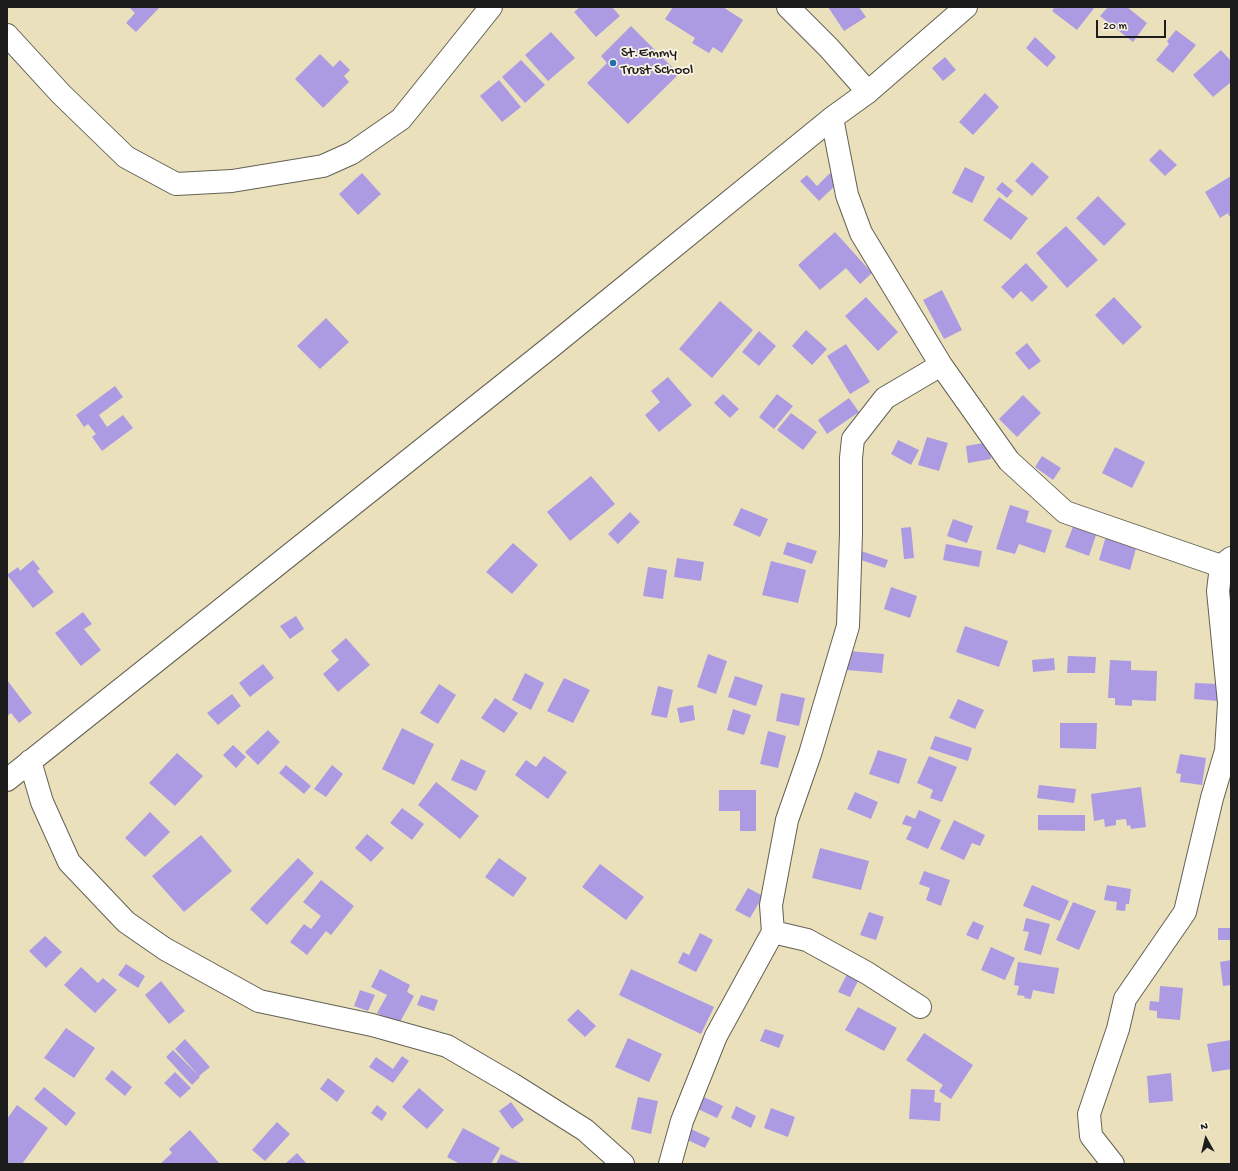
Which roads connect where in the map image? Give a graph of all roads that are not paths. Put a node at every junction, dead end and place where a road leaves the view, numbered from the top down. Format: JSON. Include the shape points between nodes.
{"nodes":[{"id":1,"x":492,"y":7,"type":"edge"},
{"id":2,"x":788,"y":7,"type":"edge"},
{"id":3,"x":966,"y":7,"type":"edge"},
{"id":4,"x":7,"y":35,"type":"edge"},
{"id":5,"x":868,"y":92,"type":"junction"},
{"id":6,"x":832,"y":118,"type":"junction"},
{"id":7,"x":941,"y":365,"type":"junction"},
{"id":8,"x":1226,"y":562,"type":"edge"},
{"id":9,"x":30,"y":761,"type":"junction"},
{"id":10,"x":7,"y":780,"type":"edge"},
{"id":11,"x":773,"y":932,"type":"junction"},
{"id":12,"x":920,"y":1007,"type":"dead end"},
{"id":13,"x":623,"y":1164,"type":"edge"},
{"id":14,"x":670,"y":1164,"type":"edge"},
{"id":15,"x":1113,"y":1164,"type":"edge"}],
"edges":[{"from":1,"to":4,"type":"street","via":[[401,119],[352,153],[323,166],[232,181],[176,184],[126,157],[61,94]]},
{"from":2,"to":5,"type":"street"},
{"from":3,"to":5,"type":"street"},
{"from":5,"to":6,"type":"street"},
{"from":6,"to":7,"type":"street","via":[[847,195],[861,233]]},
{"from":6,"to":9,"type":"street","via":[[552,346]]},
{"from":7,"to":8,"type":"street","via":[[1009,461],[1064,512]]},
{"from":7,"to":11,"type":"street","via":[[884,398],[853,439],[848,626],[810,754],[787,820],[771,905]]},
{"from":8,"to":15,"type":"street","via":[[1218,591],[1229,703],[1226,751],[1185,912],[1125,999],[1118,1029],[1089,1114],[1091,1136]]},
{"from":9,"to":10,"type":"street"},
{"from":9,"to":13,"type":"street","via":[[42,802],[69,862],[126,922],[164,949],[259,1001],[372,1025],[447,1046],[585,1130]]},
{"from":11,"to":12,"type":"street","via":[[807,940],[867,973]]},
{"from":11,"to":14,"type":"street","via":[[716,1036],[682,1121]]}]}
